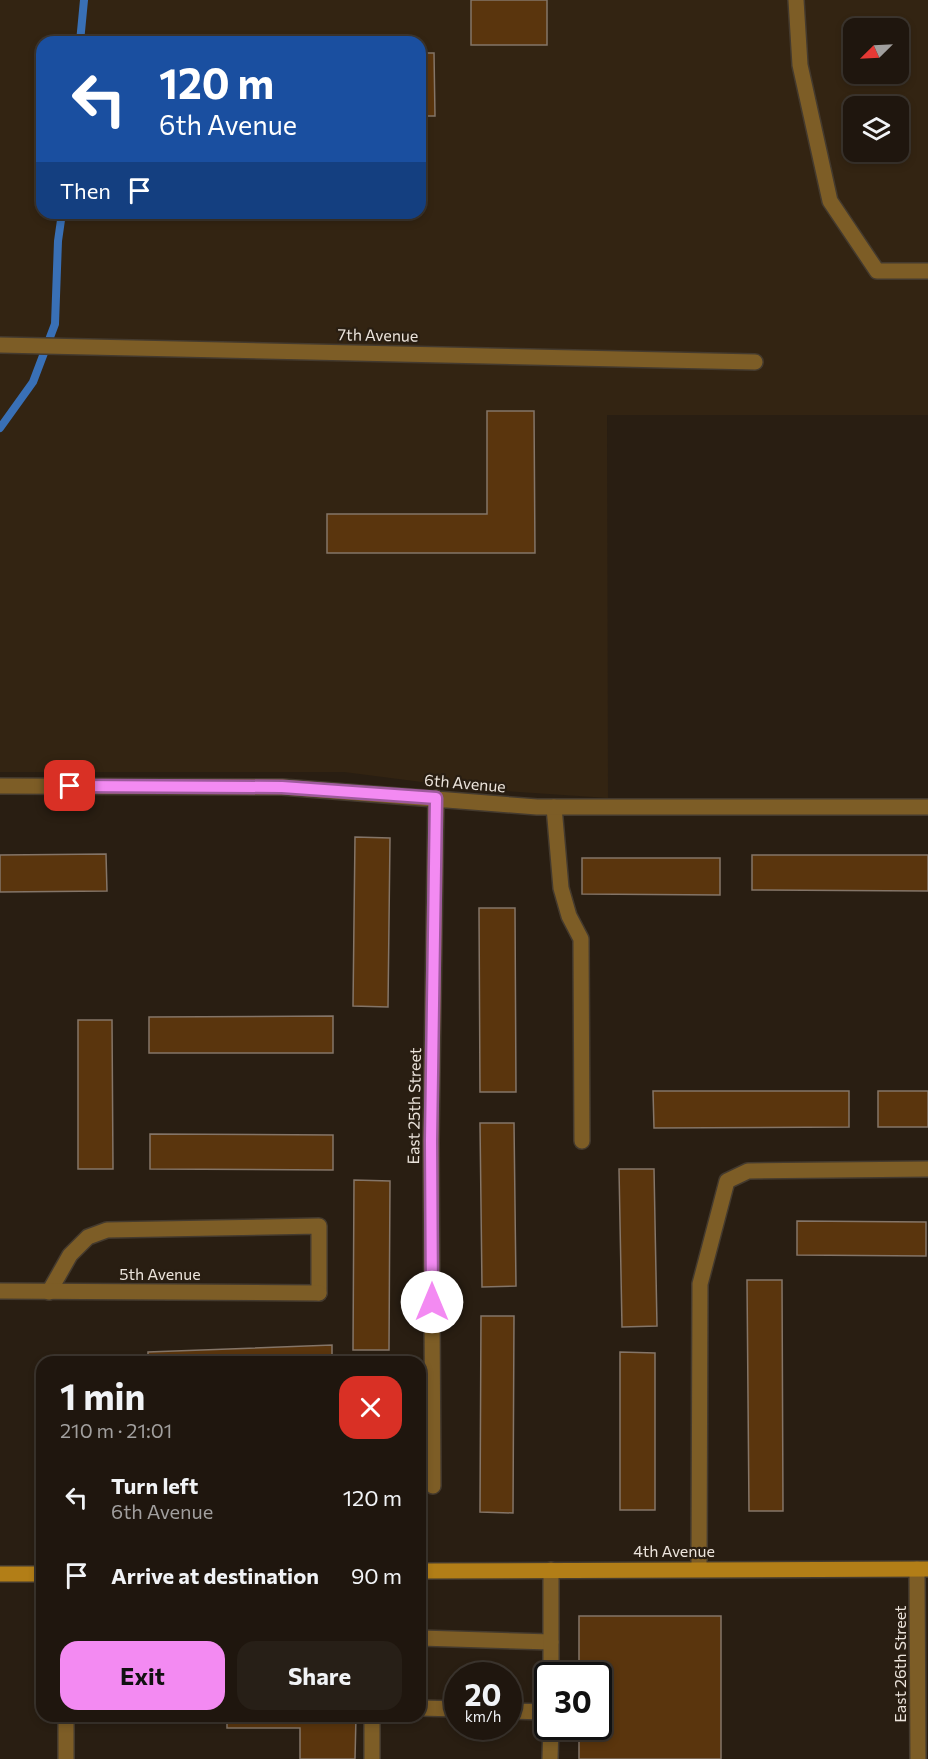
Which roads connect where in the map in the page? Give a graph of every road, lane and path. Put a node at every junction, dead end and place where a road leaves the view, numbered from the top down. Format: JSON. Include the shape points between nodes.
{"nodes":[{"id":1,"x":796,"y":0,"type":"edge"},
{"id":2,"x":928,"y":271,"type":"edge"},
{"id":3,"x":0,"y":345,"type":"edge"},
{"id":4,"x":755,"y":362,"type":"dead end"},
{"id":5,"x":0,"y":786,"type":"edge"},
{"id":6,"x":436,"y":798,"type":"junction"},
{"id":7,"x":554,"y":807,"type":"junction"},
{"id":8,"x":928,"y":807,"type":"edge"},
{"id":9,"x":582,"y":1141,"type":"dead end"},
{"id":10,"x":928,"y":1169,"type":"edge"},
{"id":11,"x":0,"y":1291,"type":"edge"},
{"id":12,"x":50,"y":1292,"type":"junction"},
{"id":13,"x":433,"y":1486,"type":"dead end"},
{"id":14,"x":699,"y":1569,"type":"junction"},
{"id":15,"x":923,"y":1569,"type":"edge"},
{"id":16,"x":551,"y":1570,"type":"junction"},
{"id":17,"x":426,"y":1571,"type":"edge"},
{"id":18,"x":0,"y":1574,"type":"edge"},
{"id":19,"x":36,"y":1574,"type":"edge"},
{"id":20,"x":426,"y":1638,"type":"edge"},
{"id":21,"x":551,"y":1642,"type":"junction"},
{"id":22,"x":551,"y":1662,"type":"edge"},
{"id":23,"x":923,"y":1678,"type":"edge"},
{"id":24,"x":426,"y":1708,"type":"edge"},
{"id":25,"x":444,"y":1709,"type":"edge"},
{"id":26,"x":66,"y":1722,"type":"edge"},
{"id":27,"x":372,"y":1722,"type":"edge"},
{"id":28,"x":550,"y":1740,"type":"edge"},
{"id":29,"x":66,"y":1759,"type":"edge"},
{"id":30,"x":372,"y":1759,"type":"edge"},
{"id":31,"x":550,"y":1759,"type":"edge"},
{"id":32,"x":918,"y":1759,"type":"edge"}],
"edges":[{"from":1,"to":2,"type":"street","via":[[800,65],[830,201],[878,271]]},
{"from":3,"to":4,"type":"street","name":"7th Avenue"},
{"from":5,"to":6,"type":"street","name":"6th Avenue","via":[[282,787]]},
{"from":6,"to":7,"type":"street","name":"6th Avenue"},
{"from":6,"to":13,"type":"street","name":"East 25th Street","via":[[431,1141]]},
{"from":7,"to":8,"type":"street","name":"6th Avenue"},
{"from":7,"to":9,"type":"street","via":[[561,888],[568,916],[581,939]]},
{"from":10,"to":14,"type":"street","via":[[748,1171],[726,1181],[700,1284]]},
{"from":11,"to":12,"type":"street","name":"5th Avenue"},
{"from":12,"to":12,"type":"street","name":"5th Avenue","via":[[319,1293],[319,1226],[107,1230],[88,1237],[70,1255]]},
{"from":14,"to":15,"type":"main road","name":"4th Avenue"},
{"from":14,"to":16,"type":"main road","name":"4th Avenue"},
{"from":15,"to":23,"type":"street","name":"East 26th Street"},
{"from":16,"to":17,"type":"main road","name":"4th Avenue"},
{"from":16,"to":21,"type":"street"},
{"from":18,"to":19,"type":"main road"},
{"from":20,"to":21,"type":"street"},
{"from":21,"to":22,"type":"street"},
{"from":23,"to":32,"type":"street","name":"East 26th Street"},
{"from":24,"to":25,"type":"street"},
{"from":26,"to":29,"type":"street"},
{"from":27,"to":30,"type":"street"},
{"from":28,"to":31,"type":"street"}]}
